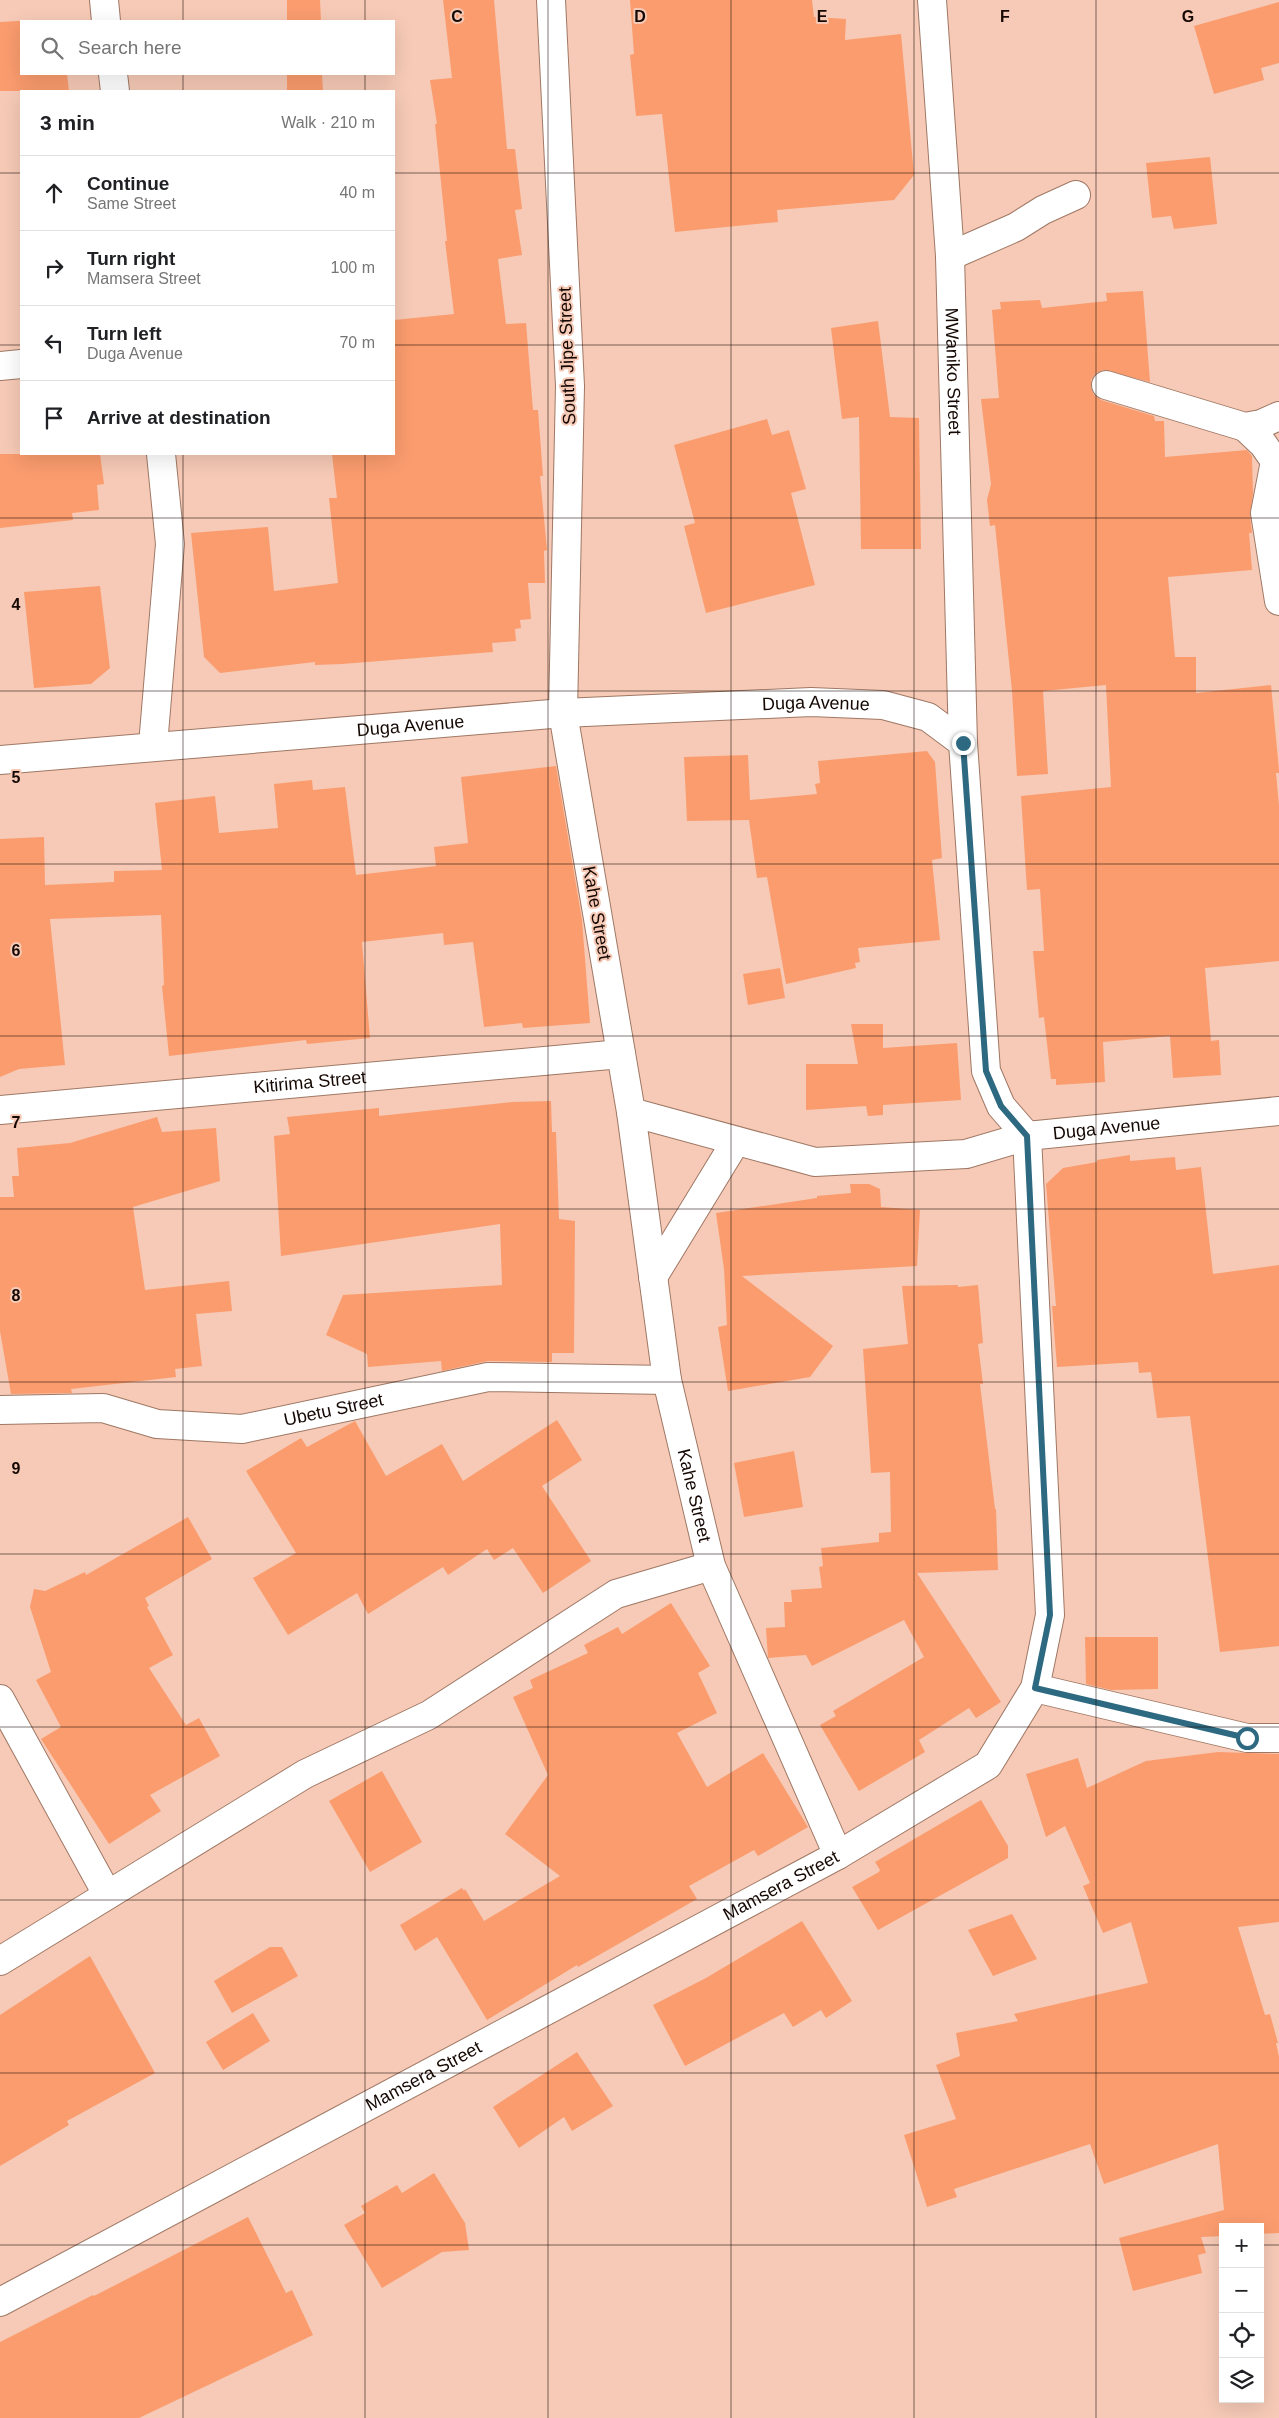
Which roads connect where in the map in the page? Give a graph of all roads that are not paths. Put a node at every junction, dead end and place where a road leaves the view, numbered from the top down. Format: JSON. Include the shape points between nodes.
{"nodes":[{"id":1,"x":104,"y":0,"type":"edge"},
{"id":2,"x":551,"y":0,"type":"edge"},
{"id":3,"x":932,"y":0,"type":"edge"},
{"id":4,"x":106,"y":20,"type":"edge"},
{"id":5,"x":113,"y":75,"type":"edge"},
{"id":6,"x":115,"y":90,"type":"edge"},
{"id":7,"x":1076,"y":195,"type":"dead end"},
{"id":8,"x":950,"y":256,"type":"junction"},
{"id":9,"x":20,"y":364,"type":"edge"},
{"id":10,"x":0,"y":366,"type":"edge"},
{"id":11,"x":1106,"y":385,"type":"dead end"},
{"id":12,"x":1279,"y":416,"type":"edge"},
{"id":13,"x":1245,"y":427,"type":"junction"},
{"id":14,"x":161,"y":455,"type":"edge"},
{"id":15,"x":1279,"y":601,"type":"edge"},
{"id":16,"x":563,"y":713,"type":"junction"},
{"id":17,"x":963,"y":743,"type":"junction"},
{"id":18,"x":152,"y":745,"type":"junction"},
{"id":19,"x":0,"y":760,"type":"edge"},
{"id":20,"x":621,"y":1054,"type":"junction"},
{"id":21,"x":0,"y":1110,"type":"edge"},
{"id":22,"x":1279,"y":1111,"type":"edge"},
{"id":23,"x":631,"y":1112,"type":"junction"},
{"id":24,"x":1027,"y":1136,"type":"junction"},
{"id":25,"x":736,"y":1141,"type":"junction"},
{"id":26,"x":653,"y":1277,"type":"junction"},
{"id":27,"x":667,"y":1380,"type":"junction"},
{"id":28,"x":0,"y":1410,"type":"edge"},
{"id":29,"x":710,"y":1566,"type":"junction"},
{"id":30,"x":1035,"y":1688,"type":"junction"},
{"id":31,"x":0,"y":1699,"type":"edge"},
{"id":32,"x":1279,"y":1738,"type":"edge"},
{"id":33,"x":838,"y":1855,"type":"junction"},
{"id":34,"x":107,"y":1894,"type":"junction"},
{"id":35,"x":0,"y":1961,"type":"edge"},
{"id":36,"x":0,"y":2302,"type":"edge"}],
"edges":[{"from":1,"to":4,"type":"street"},
{"from":2,"to":16,"type":"street","name":"South Jipe Street","via":[[570,386]]},
{"from":3,"to":8,"type":"street","name":"MWaniko Street"},
{"from":5,"to":6,"type":"street"},
{"from":7,"to":8,"type":"street","via":[[1042,210],[1016,227]]},
{"from":8,"to":17,"type":"street","name":"MWaniko Street"},
{"from":9,"to":10,"type":"street"},
{"from":11,"to":13,"type":"street"},
{"from":12,"to":13,"type":"street"},
{"from":13,"to":15,"type":"street","via":[[1275,461],[1265,513]]},
{"from":14,"to":18,"type":"street","via":[[170,544]]},
{"from":16,"to":17,"type":"street","name":"Duga Avenue","via":[[811,702],[883,705],[928,718]]},
{"from":16,"to":18,"type":"street","name":"Duga Avenue"},
{"from":16,"to":20,"type":"street","name":"Kahe Street"},
{"from":17,"to":24,"type":"street","name":"Duga Avenue","via":[[986,1071],[1001,1106]]},
{"from":18,"to":19,"type":"street","name":"Duga Avenue"},
{"from":20,"to":21,"type":"street","name":"Kitirima Street"},
{"from":20,"to":23,"type":"street","name":"Kahe Street"},
{"from":22,"to":24,"type":"street","name":"Duga Avenue"},
{"from":23,"to":25,"type":"street"},
{"from":23,"to":26,"type":"street","name":"Kahe Street"},
{"from":24,"to":25,"type":"street","via":[[966,1154],[816,1162]]},
{"from":24,"to":30,"type":"street","name":"Mamsera Street","via":[[1050,1615]]},
{"from":25,"to":26,"type":"street"},
{"from":26,"to":27,"type":"street","name":"Kahe Street"},
{"from":27,"to":28,"type":"street","name":"Ubetu Street","via":[[488,1377],[242,1429],[156,1424],[103,1408]]},
{"from":27,"to":29,"type":"street","name":"Kahe Street"},
{"from":29,"to":33,"type":"street","name":"Kahe Street"},
{"from":29,"to":34,"type":"street","via":[[616,1594],[429,1715],[305,1774]]},
{"from":30,"to":32,"type":"street","via":[[1247,1738]]},
{"from":30,"to":33,"type":"street","name":"Mamsera Street","via":[[988,1765]]},
{"from":31,"to":34,"type":"street"},
{"from":33,"to":36,"type":"street","name":"Mamsera Street"},
{"from":34,"to":35,"type":"street"}]}
